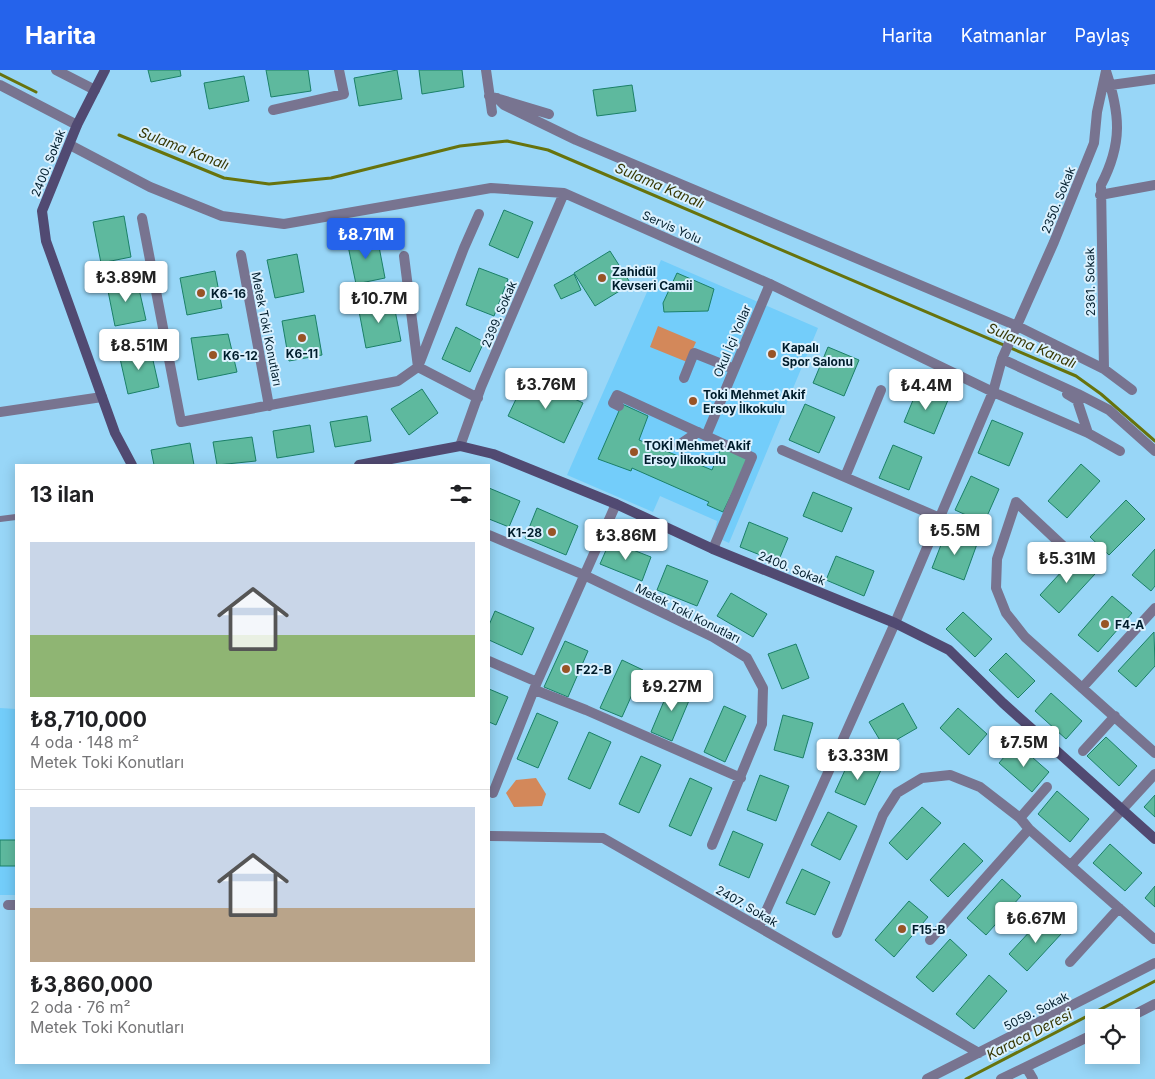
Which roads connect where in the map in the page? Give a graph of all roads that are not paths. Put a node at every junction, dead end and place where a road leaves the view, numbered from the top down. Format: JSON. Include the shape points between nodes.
{"nodes":[{"id":1,"x":56,"y":70,"type":"edge"},
{"id":2,"x":105,"y":70,"type":"edge"},
{"id":3,"x":339,"y":70,"type":"edge"},
{"id":4,"x":486,"y":70,"type":"edge"},
{"id":5,"x":1106,"y":71,"type":"edge"},
{"id":6,"x":1155,"y":79,"type":"edge"},
{"id":7,"x":0,"y":85,"type":"edge"},
{"id":8,"x":1111,"y":85,"type":"junction"},
{"id":9,"x":92,"y":94,"type":"junction"},
{"id":10,"x":493,"y":97,"type":"junction"},
{"id":11,"x":272,"y":110,"type":"dead end"},
{"id":12,"x":492,"y":112,"type":"dead end"},
{"id":13,"x":549,"y":114,"type":"dead end"},
{"id":14,"x":77,"y":125,"type":"junction"},
{"id":15,"x":70,"y":144,"type":"junction"},
{"id":16,"x":1155,"y":185,"type":"edge"},
{"id":17,"x":564,"y":193,"type":"junction"},
{"id":18,"x":1100,"y":195,"type":"junction"},
{"id":19,"x":480,"y":214,"type":"dead end"},
{"id":20,"x":142,"y":218,"type":"dead end"},
{"id":21,"x":241,"y":255,"type":"dead end"},
{"id":22,"x":404,"y":256,"type":"dead end"},
{"id":23,"x":770,"y":284,"type":"junction"},
{"id":24,"x":1015,"y":329,"type":"junction"},
{"id":25,"x":1002,"y":360,"type":"junction"},
{"id":26,"x":418,"y":367,"type":"junction"},
{"id":27,"x":734,"y":369,"type":"junction"},
{"id":28,"x":1104,"y":369,"type":"junction"},
{"id":29,"x":684,"y":378,"type":"dead end"},
{"id":30,"x":881,"y":390,"type":"dead end"},
{"id":31,"x":1132,"y":390,"type":"dead end"},
{"id":32,"x":993,"y":392,"type":"junction"},
{"id":33,"x":102,"y":397,"type":"junction"},
{"id":34,"x":478,"y":398,"type":"junction"},
{"id":35,"x":269,"y":406,"type":"junction"},
{"id":36,"x":619,"y":406,"type":"dead end"},
{"id":37,"x":0,"y":412,"type":"edge"},
{"id":38,"x":1088,"y":433,"type":"junction"},
{"id":39,"x":702,"y":434,"type":"junction"},
{"id":40,"x":679,"y":445,"type":"dead end"},
{"id":41,"x":460,"y":446,"type":"junction"},
{"id":42,"x":782,"y":450,"type":"dead end"},
{"id":43,"x":1120,"y":451,"type":"dead end"},
{"id":44,"x":1155,"y":451,"type":"edge"},
{"id":45,"x":131,"y":464,"type":"edge"},
{"id":46,"x":364,"y":464,"type":"edge"},
{"id":47,"x":845,"y":477,"type":"junction"},
{"id":48,"x":616,"y":504,"type":"junction"},
{"id":49,"x":15,"y":517,"type":"edge"},
{"id":50,"x":940,"y":518,"type":"junction"},
{"id":51,"x":0,"y":519,"type":"edge"},
{"id":52,"x":490,"y":535,"type":"edge"},
{"id":53,"x":1063,"y":546,"type":"dead end"},
{"id":54,"x":713,"y":549,"type":"junction"},
{"id":55,"x":584,"y":575,"type":"junction"},
{"id":56,"x":1155,"y":608,"type":"edge"},
{"id":57,"x":895,"y":623,"type":"junction"},
{"id":58,"x":490,"y":662,"type":"edge"},
{"id":59,"x":536,"y":686,"type":"junction"},
{"id":60,"x":1082,"y":688,"type":"junction"},
{"id":61,"x":1115,"y":716,"type":"junction"},
{"id":62,"x":1083,"y":751,"type":"dead end"},
{"id":63,"x":1155,"y":753,"type":"edge"},
{"id":64,"x":1155,"y":774,"type":"edge"},
{"id":65,"x":741,"y":778,"type":"junction"},
{"id":66,"x":1047,"y":786,"type":"dead end"},
{"id":67,"x":493,"y":793,"type":"dead end"},
{"id":68,"x":1122,"y":810,"type":"junction"},
{"id":69,"x":1020,"y":818,"type":"junction"},
{"id":70,"x":1029,"y":829,"type":"junction"},
{"id":71,"x":490,"y":838,"type":"edge"},
{"id":72,"x":1155,"y":839,"type":"edge"},
{"id":73,"x":712,"y":845,"type":"dead end"},
{"id":74,"x":1071,"y":865,"type":"junction"},
{"id":75,"x":1119,"y":908,"type":"junction"},
{"id":76,"x":758,"y":927,"type":"junction"},
{"id":77,"x":837,"y":933,"type":"dead end"},
{"id":78,"x":1154,"y":939,"type":"dead end"},
{"id":79,"x":930,"y":940,"type":"dead end"},
{"id":80,"x":1070,"y":962,"type":"dead end"},
{"id":81,"x":1155,"y":964,"type":"edge"},
{"id":82,"x":1155,"y":1004,"type":"edge"},
{"id":83,"x":1140,"y":1012,"type":"edge"},
{"id":84,"x":1085,"y":1038,"type":"edge"},
{"id":85,"x":979,"y":1053,"type":"junction"},
{"id":86,"x":1026,"y":1067,"type":"junction"},
{"id":87,"x":927,"y":1079,"type":"edge"},
{"id":88,"x":1001,"y":1079,"type":"edge"},
{"id":89,"x":1032,"y":1079,"type":"edge"}],
"edges":[{"from":1,"to":9,"type":"street"},
{"from":2,"to":9,"type":"main road"},
{"from":3,"to":11,"type":"street","via":[[344,94]]},
{"from":4,"to":10,"type":"street"},
{"from":5,"to":8,"type":"street","name":"2361. Sokak"},
{"from":5,"to":24,"type":"street","name":"2350. Sokak","via":[[1094,143]]},
{"from":6,"to":8,"type":"street"},
{"from":7,"to":14,"type":"street"},
{"from":8,"to":18,"type":"street","name":"2361. Sokak","via":[[1118,126],[1112,163],[1101,185]]},
{"from":9,"to":14,"type":"main road","name":"2400. Sokak"},
{"from":10,"to":12,"type":"street"},
{"from":10,"to":13,"type":"street"},
{"from":10,"to":24,"type":"street","via":[[576,140]]},
{"from":14,"to":15,"type":"main road","name":"2400. Sokak"},
{"from":15,"to":17,"type":"street","name":"Servis Yolu","via":[[150,187],[222,216],[284,224],[491,188]]},
{"from":15,"to":33,"type":"main road","name":"2400. Sokak","via":[[42,211],[44,231]]},
{"from":16,"to":18,"type":"street"},
{"from":17,"to":23,"type":"street","name":"Servis Yolu"},
{"from":17,"to":34,"type":"street","name":"2399. Sokak"},
{"from":18,"to":28,"type":"street","name":"2361. Sokak"},
{"from":19,"to":26,"type":"street"},
{"from":20,"to":35,"type":"street","name":"Metek Toki Konutları","via":[[181,422]]},
{"from":21,"to":35,"type":"street","name":"Metek Toki Konutları"},
{"from":22,"to":26,"type":"street"},
{"from":23,"to":27,"type":"street","name":"Okul İçi Yollar"},
{"from":23,"to":32,"type":"street","name":"Servis Yolu"},
{"from":24,"to":25,"type":"street","name":"2350. Sokak"},
{"from":24,"to":28,"type":"street"},
{"from":25,"to":32,"type":"street","name":"2350. Sokak"},
{"from":25,"to":38,"type":"street","via":[[1077,400]]},
{"from":25,"to":44,"type":"street","via":[[1109,410]]},
{"from":26,"to":34,"type":"street"},
{"from":26,"to":35,"type":"street","name":"Metek Toki Konutları","via":[[398,382]]},
{"from":27,"to":29,"type":"street","via":[[694,353]]},
{"from":27,"to":39,"type":"street","name":"Okul İçi Yollar"},
{"from":28,"to":31,"type":"street"},
{"from":30,"to":47,"type":"street"},
{"from":32,"to":38,"type":"street","name":"Servis Yolu"},
{"from":32,"to":50,"type":"street","name":"2350. Sokak"},
{"from":33,"to":37,"type":"street"},
{"from":33,"to":45,"type":"main road","name":"2400. Sokak","via":[[115,433]]},
{"from":34,"to":41,"type":"street","name":"2399. Sokak"},
{"from":36,"to":39,"type":"street","via":[[613,403],[617,394]]},
{"from":38,"to":43,"type":"street","name":"Servis Yolu"},
{"from":39,"to":40,"type":"street"},
{"from":39,"to":54,"type":"street","via":[[752,457]]},
{"from":41,"to":46,"type":"main road","name":"2400. Sokak"},
{"from":41,"to":48,"type":"main road","name":"2400. Sokak","via":[[493,454]]},
{"from":42,"to":47,"type":"street"},
{"from":47,"to":50,"type":"street"},
{"from":48,"to":54,"type":"main road","name":"2400. Sokak"},
{"from":48,"to":55,"type":"street"},
{"from":49,"to":51,"type":"lane"},
{"from":50,"to":57,"type":"street","name":"2350. Sokak"},
{"from":52,"to":55,"type":"street","name":"Metek Toki Konutları"},
{"from":53,"to":60,"type":"street","via":[[1016,502],[997,559],[996,588],[1006,613],[1025,637]]},
{"from":54,"to":57,"type":"main road","name":"2400. Sokak"},
{"from":55,"to":59,"type":"street"},
{"from":55,"to":65,"type":"street","name":"Metek Toki Konutları","via":[[713,637],[747,658],[763,688],[762,724]]},
{"from":56,"to":60,"type":"street"},
{"from":57,"to":68,"type":"main road","name":"2400. Sokak","via":[[950,650],[1002,703]]},
{"from":57,"to":76,"type":"street","name":"2350. Sokak"},
{"from":58,"to":59,"type":"street"},
{"from":59,"to":65,"type":"street"},
{"from":59,"to":67,"type":"street"},
{"from":60,"to":61,"type":"street"},
{"from":61,"to":62,"type":"street"},
{"from":61,"to":63,"type":"street"},
{"from":64,"to":68,"type":"street"},
{"from":65,"to":73,"type":"street","name":"Metek Toki Konutları"},
{"from":66,"to":69,"type":"street"},
{"from":68,"to":72,"type":"main road","name":"2400. Sokak"},
{"from":68,"to":74,"type":"street"},
{"from":69,"to":70,"type":"street"},
{"from":69,"to":77,"type":"street","via":[[980,787],[950,775],[922,778],[897,793],[883,815]]},
{"from":70,"to":74,"type":"street"},
{"from":70,"to":79,"type":"street"},
{"from":71,"to":76,"type":"street","name":"2407. Sokak","via":[[603,838]]},
{"from":74,"to":75,"type":"street"},
{"from":75,"to":78,"type":"street"},
{"from":75,"to":80,"type":"street"},
{"from":76,"to":85,"type":"street","name":"2407. Sokak"},
{"from":81,"to":85,"type":"street","name":"5059. Sokak"},
{"from":82,"to":83,"type":"street"},
{"from":84,"to":86,"type":"street"},
{"from":85,"to":87,"type":"street","name":"5059. Sokak"},
{"from":86,"to":88,"type":"street"},
{"from":86,"to":89,"type":"street"}]}
